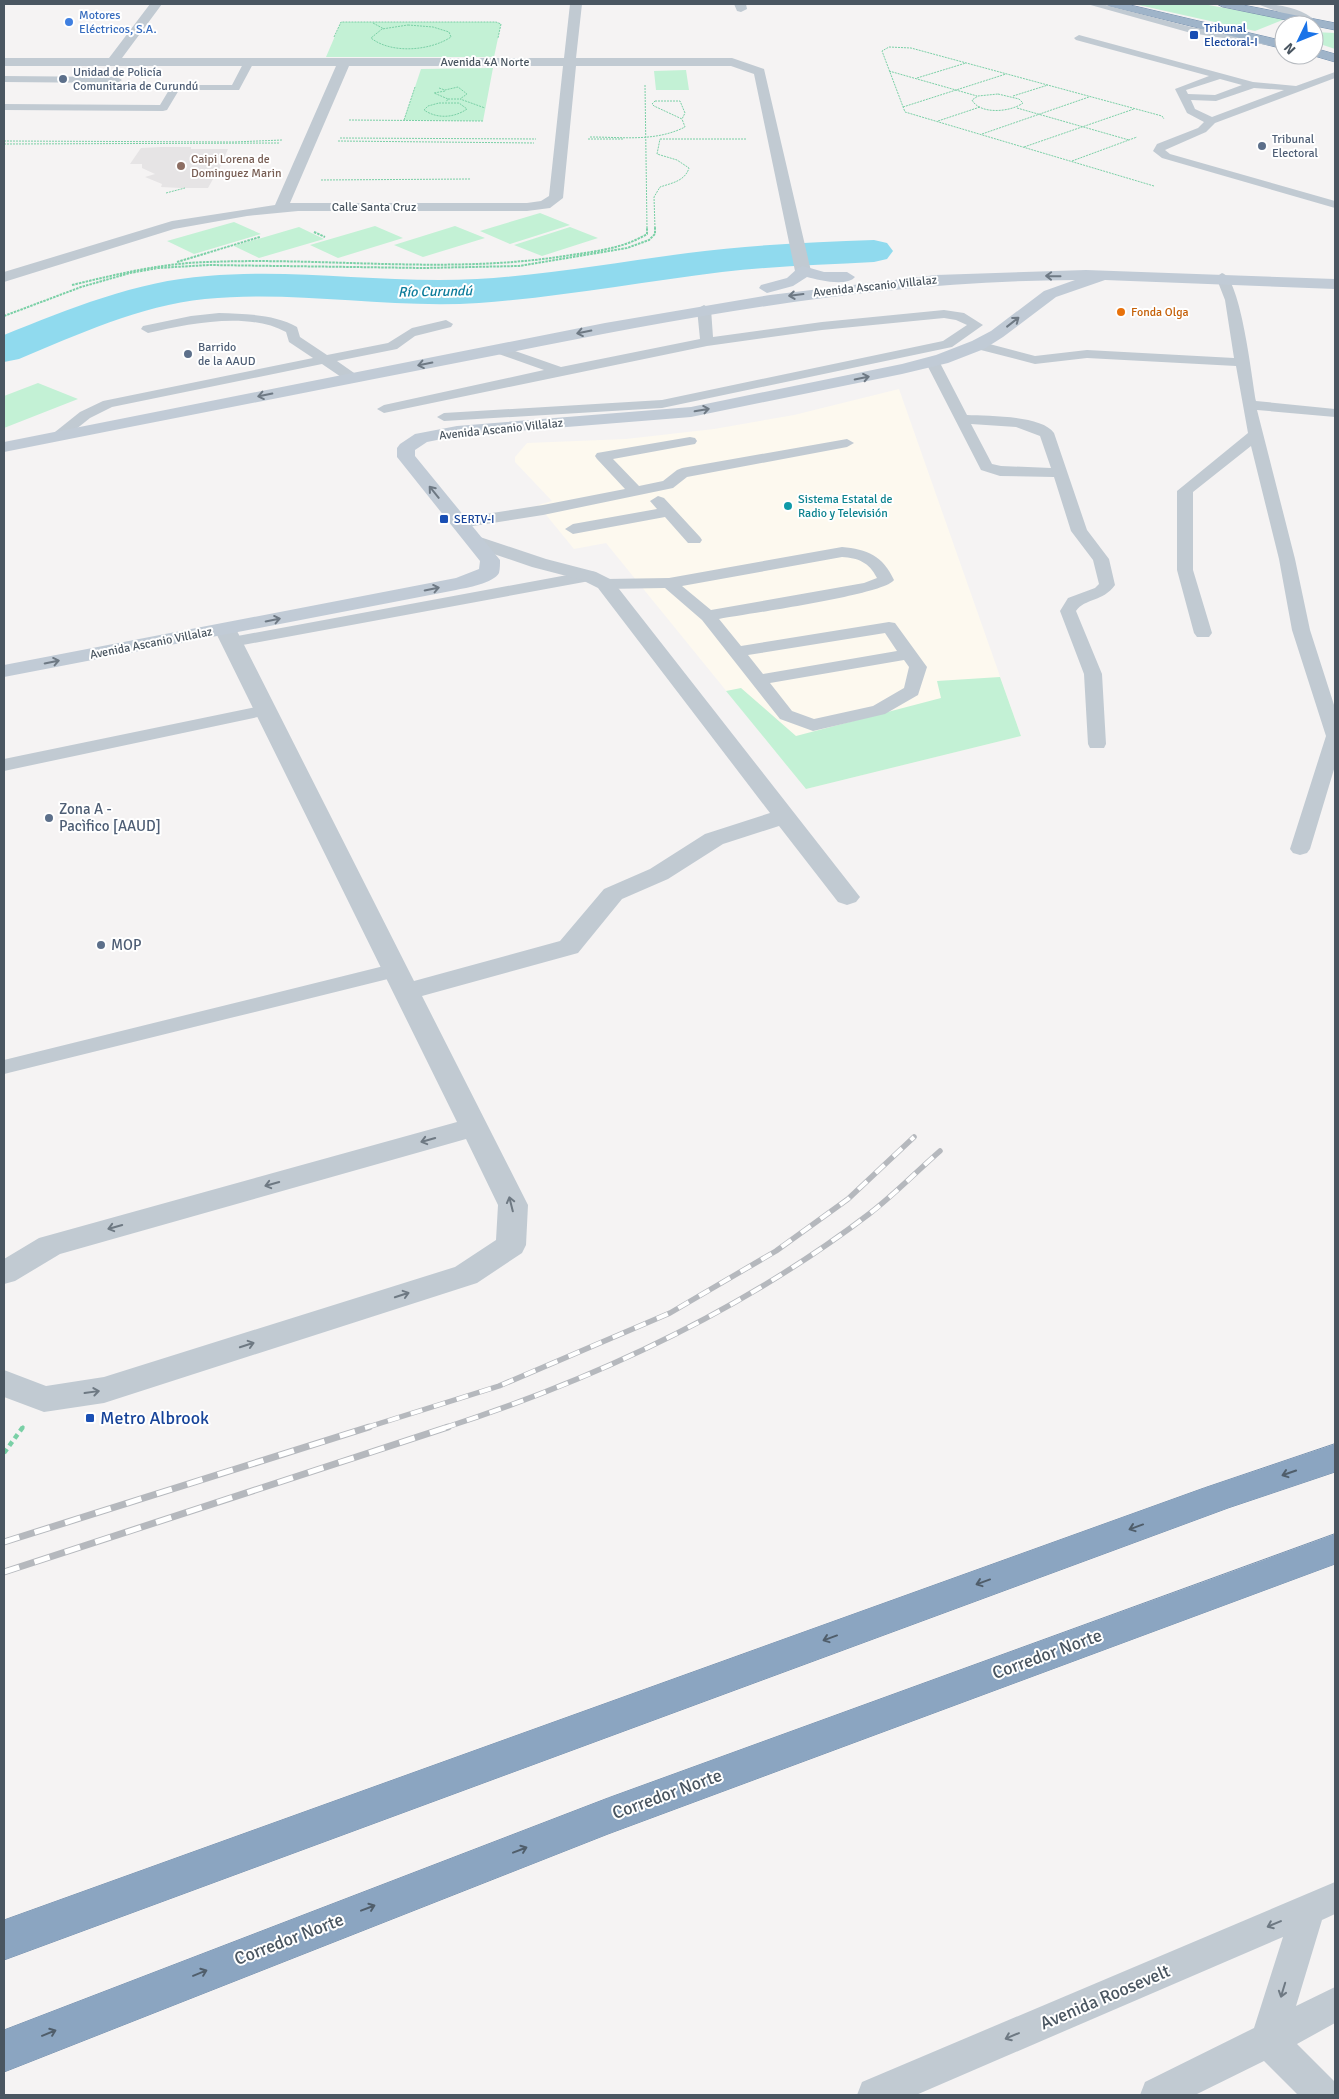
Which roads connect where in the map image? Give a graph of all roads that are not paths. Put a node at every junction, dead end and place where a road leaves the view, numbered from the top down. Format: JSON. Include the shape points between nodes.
{"nodes":[{"id":1,"x":156,"y":4,"type":"edge"},
{"id":2,"x":576,"y":4,"type":"edge"},
{"id":3,"x":1092,"y":4,"type":"edge"},
{"id":4,"x":1113,"y":4,"type":"edge"},
{"id":5,"x":1223,"y":4,"type":"edge"},
{"id":6,"x":1262,"y":4,"type":"edge"},
{"id":7,"x":1294,"y":15,"type":"edge"},
{"id":8,"x":1274,"y":16,"type":"edge"},
{"id":9,"x":1079,"y":38,"type":"dead end"},
{"id":10,"x":1274,"y":38,"type":"edge"},
{"id":11,"x":1274,"y":39,"type":"edge"},
{"id":12,"x":113,"y":62,"type":"junction"},
{"id":13,"x":249,"y":62,"type":"junction"},
{"id":14,"x":344,"y":62,"type":"junction"},
{"id":15,"x":570,"y":62,"type":"junction"},
{"id":16,"x":5,"y":63,"type":"edge"},
{"id":17,"x":1335,"y":75,"type":"edge"},
{"id":18,"x":1220,"y":76,"type":"junction"},
{"id":19,"x":4,"y":79,"type":"edge"},
{"id":20,"x":117,"y":80,"type":"dead end"},
{"id":21,"x":1253,"y":85,"type":"junction"},
{"id":22,"x":1297,"y":89,"type":"junction"},
{"id":23,"x":1184,"y":97,"type":"junction"},
{"id":24,"x":4,"y":107,"type":"edge"},
{"id":25,"x":1211,"y":121,"type":"junction"},
{"id":26,"x":1194,"y":164,"type":"junction"},
{"id":27,"x":1177,"y":172,"type":"dead end"},
{"id":28,"x":1335,"y":206,"type":"edge"},
{"id":29,"x":280,"y":209,"type":"junction"},
{"id":30,"x":802,"y":268,"type":"junction"},
{"id":31,"x":1101,"y":276,"type":"junction"},
{"id":32,"x":4,"y":277,"type":"edge"},
{"id":33,"x":984,"y":277,"type":"junction"},
{"id":34,"x":1222,"y":277,"type":"junction"},
{"id":35,"x":1335,"y":284,"type":"edge"},
{"id":36,"x":1033,"y":306,"type":"junction"},
{"id":37,"x":704,"y":309,"type":"junction"},
{"id":38,"x":446,"y":324,"type":"dead end"},
{"id":39,"x":608,"y":327,"type":"junction"},
{"id":40,"x":148,"y":329,"type":"dead end"},
{"id":41,"x":707,"y":342,"type":"junction"},
{"id":42,"x":978,"y":344,"type":"junction"},
{"id":43,"x":498,"y":349,"type":"junction"},
{"id":44,"x":326,"y":359,"type":"junction"},
{"id":45,"x":932,"y":361,"type":"junction"},
{"id":46,"x":1241,"y":362,"type":"junction"},
{"id":47,"x":560,"y":371,"type":"junction"},
{"id":48,"x":352,"y":378,"type":"junction"},
{"id":49,"x":428,"y":400,"type":"junction"},
{"id":50,"x":1250,"y":404,"type":"junction"},
{"id":51,"x":384,"y":410,"type":"dead end"},
{"id":52,"x":1335,"y":413,"type":"edge"},
{"id":53,"x":444,"y":418,"type":"junction"},
{"id":54,"x":961,"y":419,"type":"junction"},
{"id":55,"x":457,"y":431,"type":"junction"},
{"id":56,"x":1256,"y":434,"type":"junction"},
{"id":57,"x":60,"y":436,"type":"junction"},
{"id":58,"x":690,"y":441,"type":"dead end"},
{"id":59,"x":847,"y":443,"type":"dead end"},
{"id":60,"x":4,"y":446,"type":"edge"},
{"id":61,"x":768,"y":457,"type":"junction"},
{"id":62,"x":1059,"y":473,"type":"junction"},
{"id":63,"x":756,"y":476,"type":"dead end"},
{"id":64,"x":737,"y":478,"type":"dead end"},
{"id":65,"x":668,"y":485,"type":"junction"},
{"id":66,"x":641,"y":490,"type":"junction"},
{"id":67,"x":668,"y":512,"type":"junction"},
{"id":68,"x":460,"y":523,"type":"junction"},
{"id":69,"x":573,"y":530,"type":"dead end"},
{"id":70,"x":694,"y":540,"type":"dead end"},
{"id":71,"x":477,"y":542,"type":"junction"},
{"id":72,"x":597,"y":580,"type":"junction"},
{"id":73,"x":669,"y":583,"type":"junction"},
{"id":74,"x":708,"y":616,"type":"junction"},
{"id":75,"x":1204,"y":633,"type":"dead end"},
{"id":76,"x":228,"y":635,"type":"junction"},
{"id":77,"x":736,"y":652,"type":"junction"},
{"id":78,"x":909,"y":654,"type":"junction"},
{"id":79,"x":4,"y":671,"type":"edge"},
{"id":80,"x":759,"y":680,"type":"junction"},
{"id":81,"x":266,"y":710,"type":"junction"},
{"id":82,"x":1097,"y":744,"type":"dead end"},
{"id":83,"x":4,"y":765,"type":"edge"},
{"id":84,"x":785,"y":816,"type":"junction"},
{"id":85,"x":1300,"y":849,"type":"dead end"},
{"id":86,"x":847,"y":897,"type":"dead end"},
{"id":87,"x":402,"y":981,"type":"junction"},
{"id":88,"x":4,"y":1067,"type":"edge"},
{"id":89,"x":475,"y":1127,"type":"junction"},
{"id":90,"x":5,"y":1270,"type":"edge"},
{"id":91,"x":4,"y":1383,"type":"edge"},
{"id":92,"x":1335,"y":1458,"type":"edge"},
{"id":93,"x":1335,"y":1549,"type":"edge"},
{"id":94,"x":1322,"y":1904,"type":"edge"},
{"id":95,"x":4,"y":1940,"type":"edge"},
{"id":96,"x":1335,"y":2004,"type":"edge"},
{"id":97,"x":1268,"y":2040,"type":"junction"},
{"id":98,"x":4,"y":2051,"type":"edge"},
{"id":99,"x":874,"y":2095,"type":"edge"},
{"id":100,"x":1158,"y":2095,"type":"edge"},
{"id":101,"x":1323,"y":2095,"type":"edge"}],
"edges":[{"from":1,"to":12,"type":"street"},
{"from":2,"to":15,"type":"street","name":"Calle Santa Cruz"},
{"from":3,"to":11,"type":"lane","via":[[1191,30]]},
{"from":4,"to":10,"type":"highway"},
{"from":5,"to":8,"type":"highway"},
{"from":6,"to":7,"type":"lane","via":[[1284,9]]},
{"from":9,"to":18,"type":"lane"},
{"from":12,"to":13,"type":"street","name":"Avenida 4A Norte"},
{"from":12,"to":16,"type":"street","name":"Avenida 4A Norte"},
{"from":13,"to":14,"type":"street","name":"Avenida 4A Norte"},
{"from":13,"to":24,"type":"lane","via":[[235,88],[176,87],[163,108]]},
{"from":14,"to":15,"type":"street","name":"Avenida 4A Norte"},
{"from":14,"to":29,"type":"street"},
{"from":15,"to":29,"type":"street","name":"Calle Santa Cruz","via":[[556,198],[545,205]]},
{"from":15,"to":30,"type":"street","name":"Avenida 4A Norte","via":[[732,62],[760,72]]},
{"from":17,"to":22,"type":"lane"},
{"from":18,"to":21,"type":"lane"},
{"from":18,"to":23,"type":"lane","via":[[1180,89]]},
{"from":19,"to":20,"type":"lane"},
{"from":21,"to":22,"type":"lane"},
{"from":21,"to":23,"type":"lane","via":[[1216,98]]},
{"from":22,"to":25,"type":"lane"},
{"from":23,"to":25,"type":"lane","via":[[1191,111]]},
{"from":25,"to":26,"type":"lane","via":[[1202,130],[1161,146],[1160,152],[1166,156]]},
{"from":26,"to":27,"type":"lane"},
{"from":26,"to":28,"type":"lane"},
{"from":29,"to":32,"type":"street","name":"Calle Santa Cruz","via":[[172,225]]},
{"from":30,"to":33,"type":"main road","via":[[817,276],[835,278],[930,272]]},
{"from":30,"to":39,"type":"main road","via":[[798,277],[785,284],[673,305]]},
{"from":31,"to":33,"type":"main road","name":"Avenida Ascanio Villalaz","one_way":true},
{"from":31,"to":34,"type":"main road","name":"Avenida Ascanio Villalaz"},
{"from":31,"to":36,"type":"main road","name":"Avenida Ascanio Villalaz","via":[[1058,290]]},
{"from":33,"to":36,"type":"main road","via":[[1018,286],[1028,294]]},
{"from":33,"to":37,"type":"main road","name":"Avenida Ascanio Villalaz","one_way":true,"via":[[826,291]]},
{"from":34,"to":35,"type":"main road","name":"Avenida Ascanio Villalaz"},
{"from":34,"to":46,"type":"lane","via":[[1232,300]]},
{"from":42,"to":36,"type":"main road","name":"Avenida Ascanio Villalaz","one_way":true,"via":[[998,334]]},
{"from":37,"to":39,"type":"main road","name":"Avenida Ascanio Villalaz"},
{"from":37,"to":41,"type":"lane"},
{"from":38,"to":44,"type":"lane","via":[[418,329],[392,346]]},
{"from":39,"to":43,"type":"main road","name":"Avenida Ascanio Villalaz","one_way":true},
{"from":40,"to":44,"type":"lane","via":[[192,318],[235,316],[287,326],[292,330],[294,339]]},
{"from":41,"to":47,"type":"lane"},
{"from":41,"to":53,"type":"lane","via":[[944,314],[959,316],[976,325],[947,344],[662,404]]},
{"from":42,"to":45,"type":"main road","name":"Avenida Ascanio Villalaz"},
{"from":42,"to":46,"type":"lane","via":[[1035,360],[1086,354]]},
{"from":43,"to":47,"type":"lane"},
{"from":43,"to":48,"type":"main road","name":"Avenida Ascanio Villalaz","one_way":true},
{"from":44,"to":48,"type":"lane"},
{"from":44,"to":57,"type":"lane","via":[[108,404],[85,414]]},
{"from":45,"to":54,"type":"lane"},
{"from":55,"to":45,"type":"main road","name":"Avenida Ascanio Villalaz","one_way":true,"via":[[691,412],[832,385]]},
{"from":46,"to":50,"type":"lane"},
{"from":47,"to":49,"type":"lane"},
{"from":48,"to":57,"type":"main road","name":"Avenida Ascanio Villalaz","one_way":true},
{"from":49,"to":51,"type":"lane"},
{"from":49,"to":53,"type":"lane"},
{"from":50,"to":52,"type":"lane"},
{"from":50,"to":56,"type":"lane"},
{"from":53,"to":55,"type":"lane"},
{"from":54,"to":62,"type":"lane","via":[[986,467],[1000,471]]},
{"from":54,"to":62,"type":"lane","via":[[1016,423],[1047,433]]},
{"from":68,"to":55,"type":"main road","name":"Avenida Ascanio Villalaz","one_way":true,"via":[[405,453],[406,448],[421,438]]},
{"from":56,"to":75,"type":"lane","via":[[1185,491],[1185,570]]},
{"from":56,"to":85,"type":"lane","via":[[1301,630],[1335,736]]},
{"from":57,"to":60,"type":"main road","name":"Avenida Ascanio Villalaz"},
{"from":58,"to":66,"type":"lane","via":[[602,456]]},
{"from":59,"to":61,"type":"lane"},
{"from":61,"to":63,"type":"lane","via":[[774,463],[771,470]]},
{"from":61,"to":65,"type":"lane","via":[[682,473]]},
{"from":62,"to":82,"type":"lane","via":[[1080,531],[1101,559],[1107,585],[1101,592],[1074,602],[1068,611],[1093,674]]},
{"from":64,"to":65,"type":"lane","via":[[692,486]]},
{"from":65,"to":66,"type":"lane"},
{"from":66,"to":67,"type":"lane"},
{"from":66,"to":68,"type":"lane"},
{"from":67,"to":69,"type":"lane"},
{"from":67,"to":70,"type":"lane"},
{"from":68,"to":71,"type":"main road","name":"Avenida Ascanio Villalaz"},
{"from":71,"to":72,"type":"street"},
{"from":76,"to":71,"type":"main road","name":"Avenida Ascanio Villalaz","one_way":true,"via":[[476,579],[489,572],[490,560]]},
{"from":72,"to":73,"type":"lane"},
{"from":72,"to":76,"type":"lane"},
{"from":72,"to":84,"type":"street"},
{"from":73,"to":74,"type":"lane"},
{"from":73,"to":74,"type":"lane","via":[[842,552],[860,553],[880,566],[886,580],[868,587]]},
{"from":74,"to":77,"type":"lane"},
{"from":79,"to":76,"type":"main road","name":"Avenida Ascanio Villalaz","one_way":true},
{"from":76,"to":81,"type":"street"},
{"from":77,"to":78,"type":"lane","via":[[889,627]]},
{"from":77,"to":80,"type":"lane"},
{"from":78,"to":80,"type":"lane"},
{"from":78,"to":80,"type":"lane","via":[[918,667],[912,691],[879,710],[813,726],[786,715]]},
{"from":81,"to":83,"type":"lane"},
{"from":81,"to":87,"type":"street"},
{"from":84,"to":86,"type":"street"},
{"from":84,"to":87,"type":"street","via":[[714,839],[659,874],[613,894],[569,947]]},
{"from":87,"to":88,"type":"lane"},
{"from":87,"to":89,"type":"street"},
{"from":89,"to":90,"type":"street","one_way":true,"via":[[50,1246]]},
{"from":91,"to":89,"type":"street","one_way":true,"via":[[44,1399],[104,1390],[466,1275],[511,1245],[513,1205]]},
{"from":92,"to":95,"type":"highway","one_way":true,"via":[[1207,1501]]},
{"from":98,"to":93,"type":"highway","name":"Corredor Norte","one_way":true,"via":[[608,1816]]},
{"from":94,"to":97,"type":"lane","one_way":true},
{"from":94,"to":99,"type":"lane","name":"Avenida Roosevelt","one_way":true},
{"from":96,"to":97,"type":"lane"},
{"from":97,"to":100,"type":"lane"},
{"from":97,"to":101,"type":"lane"}]}
